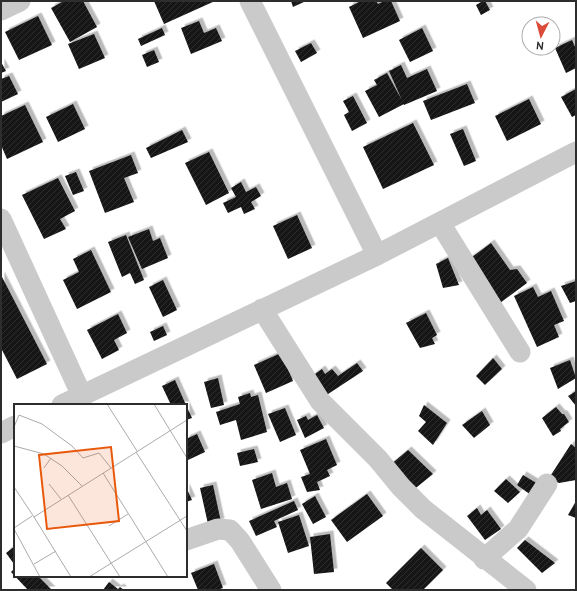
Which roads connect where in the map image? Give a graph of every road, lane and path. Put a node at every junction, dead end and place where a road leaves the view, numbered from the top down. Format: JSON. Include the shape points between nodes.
{"nodes":[{"id":1,"x":20,"y":1,"type":"edge"},
{"id":2,"x":250,"y":1,"type":"edge"},
{"id":3,"x":1,"y":10,"type":"edge"},
{"id":4,"x":576,"y":152,"type":"edge"},
{"id":5,"x":1,"y":219,"type":"edge"},
{"id":6,"x":440,"y":223,"type":"junction"},
{"id":7,"x":377,"y":255,"type":"junction"},
{"id":8,"x":262,"y":308,"type":"junction"},
{"id":9,"x":520,"y":352,"type":"dead end"},
{"id":10,"x":82,"y":396,"type":"junction"},
{"id":11,"x":64,"y":404,"type":"edge"},
{"id":12,"x":14,"y":426,"type":"edge"},
{"id":13,"x":1,"y":433,"type":"edge"},
{"id":14,"x":547,"y":484,"type":"dead end"},
{"id":15,"x":187,"y":540,"type":"edge"},
{"id":16,"x":484,"y":559,"type":"junction"},
{"id":17,"x":271,"y":590,"type":"edge"},
{"id":18,"x":526,"y":590,"type":"edge"}],
"edges":[{"from":1,"to":3,"type":"street"},
{"from":2,"to":7,"type":"street"},
{"from":4,"to":6,"type":"street"},
{"from":5,"to":10,"type":"street"},
{"from":6,"to":7,"type":"street"},
{"from":6,"to":9,"type":"street"},
{"from":7,"to":8,"type":"street"},
{"from":8,"to":10,"type":"street"},
{"from":8,"to":16,"type":"street","via":[[320,401],[378,459],[422,509]]},
{"from":10,"to":11,"type":"street"},
{"from":12,"to":13,"type":"street"},
{"from":14,"to":16,"type":"street","via":[[518,529]]},
{"from":15,"to":17,"type":"street","via":[[218,529],[230,530],[240,541]]},
{"from":16,"to":18,"type":"street"}]}
